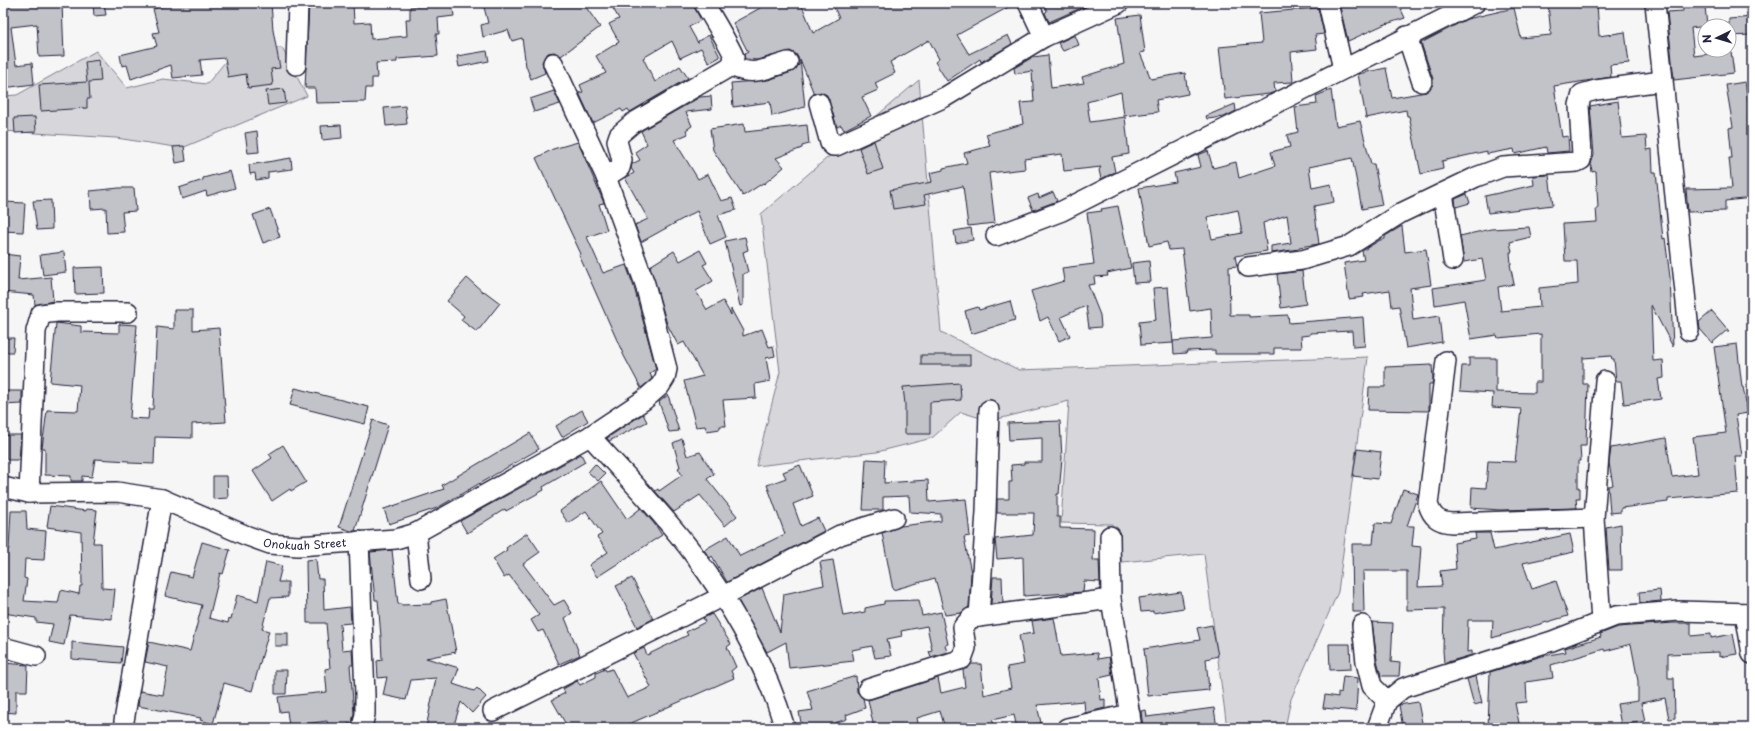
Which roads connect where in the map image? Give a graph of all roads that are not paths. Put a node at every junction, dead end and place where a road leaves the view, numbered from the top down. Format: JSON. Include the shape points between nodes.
{"nodes":[{"id":1,"x":298,"y":3,"type":"edge"},
{"id":2,"x":704,"y":3,"type":"edge"},
{"id":3,"x":1028,"y":3,"type":"edge"},
{"id":4,"x":1118,"y":3,"type":"edge"},
{"id":5,"x":1328,"y":3,"type":"edge"},
{"id":6,"x":1475,"y":3,"type":"edge"},
{"id":7,"x":1655,"y":3,"type":"edge"},
{"id":8,"x":1044,"y":36,"type":"junction"},
{"id":9,"x":1407,"y":36,"type":"junction"},
{"id":10,"x":788,"y":62,"type":"dead end"},
{"id":11,"x":553,"y":63,"type":"dead end"},
{"id":12,"x":296,"y":65,"type":"dead end"},
{"id":13,"x":731,"y":66,"type":"junction"},
{"id":14,"x":1342,"y":69,"type":"junction"},
{"id":15,"x":1662,"y":81,"type":"junction"},
{"id":16,"x":1422,"y":82,"type":"dead end"},
{"id":17,"x":819,"y":103,"type":"dead end"},
{"id":18,"x":606,"y":177,"type":"junction"},
{"id":19,"x":1443,"y":193,"type":"junction"},
{"id":20,"x":996,"y":236,"type":"dead end"},
{"id":21,"x":1453,"y":260,"type":"dead end"},
{"id":22,"x":1248,"y":268,"type":"dead end"},
{"id":23,"x":128,"y":312,"type":"dead end"},
{"id":24,"x":1689,"y":331,"type":"dead end"},
{"id":25,"x":1446,"y":361,"type":"dead end"},
{"id":26,"x":1605,"y":381,"type":"dead end"},
{"id":27,"x":989,"y":410,"type":"dead end"},
{"id":28,"x":590,"y":436,"type":"junction"},
{"id":29,"x":3,"y":487,"type":"edge"},
{"id":30,"x":29,"y":492,"type":"junction"},
{"id":31,"x":162,"y":499,"type":"junction"},
{"id":32,"x":894,"y":518,"type":"dead end"},
{"id":33,"x":1595,"y":524,"type":"junction"},
{"id":34,"x":1527,"y":532,"type":"dead end"},
{"id":35,"x":416,"y":533,"type":"junction"},
{"id":36,"x":1110,"y":536,"type":"dead end"},
{"id":37,"x":359,"y":541,"type":"junction"},
{"id":38,"x":421,"y":579,"type":"dead end"},
{"id":39,"x":723,"y":596,"type":"junction"},
{"id":40,"x":1111,"y":599,"type":"junction"},
{"id":41,"x":1748,"y":613,"type":"edge"},
{"id":42,"x":979,"y":617,"type":"junction"},
{"id":43,"x":1601,"y":621,"type":"junction"},
{"id":44,"x":1362,"y":625,"type":"dead end"},
{"id":45,"x":3,"y":647,"type":"edge"},
{"id":46,"x":1752,"y":654,"type":"edge"},
{"id":47,"x":36,"y":656,"type":"dead end"},
{"id":48,"x":868,"y":688,"type":"dead end"},
{"id":49,"x":1387,"y":701,"type":"junction"},
{"id":50,"x":493,"y":711,"type":"dead end"},
{"id":51,"x":124,"y":721,"type":"dead end"},
{"id":52,"x":1131,"y":721,"type":"edge"},
{"id":53,"x":362,"y":728,"type":"edge"},
{"id":54,"x":785,"y":728,"type":"edge"},
{"id":55,"x":1067,"y":728,"type":"edge"},
{"id":56,"x":1377,"y":728,"type":"edge"}],
"edges":[{"from":1,"to":12,"type":"street"},
{"from":2,"to":13,"type":"street","via":[[731,48],[734,57]]},
{"from":3,"to":8,"type":"street"},
{"from":4,"to":8,"type":"street"},
{"from":5,"to":14,"type":"street"},
{"from":6,"to":9,"type":"street"},
{"from":7,"to":15,"type":"street"},
{"from":8,"to":17,"type":"street","via":[[944,97],[836,146],[830,143]]},
{"from":9,"to":14,"type":"street"},
{"from":9,"to":16,"type":"street"},
{"from":10,"to":13,"type":"street","via":[[752,73]]},
{"from":11,"to":18,"type":"street","name":"Onokuah Street"},
{"from":13,"to":18,"type":"street","via":[[633,123],[618,135],[622,160],[620,168]]},
{"from":14,"to":20,"type":"street","via":[[1062,211]]},
{"from":15,"to":19,"type":"street","via":[[1582,94],[1579,106],[1581,160],[1503,168],[1476,177]]},
{"from":15,"to":24,"type":"street"},
{"from":18,"to":28,"type":"street","name":"Onokuah Street","via":[[645,284],[667,369],[662,382],[644,400]]},
{"from":19,"to":21,"type":"street"},
{"from":19,"to":22,"type":"street","via":[[1401,213],[1348,246],[1302,260]]},
{"from":23,"to":30,"type":"street","via":[[41,314],[36,331]]},
{"from":25,"to":33,"type":"street","via":[[1428,504],[1431,514],[1442,522],[1452,523]]},
{"from":26,"to":33,"type":"street"},
{"from":27,"to":42,"type":"street"},
{"from":28,"to":35,"type":"street","name":"Onokuah Street"},
{"from":28,"to":39,"type":"street","via":[[691,551]]},
{"from":29,"to":30,"type":"street","name":"Onokuah Street"},
{"from":30,"to":31,"type":"street","name":"Onokuah Street","via":[[117,492]]},
{"from":31,"to":37,"type":"street","name":"Onokuah Street","via":[[270,544],[298,546]]},
{"from":31,"to":51,"type":"street"},
{"from":32,"to":39,"type":"street","via":[[840,535]]},
{"from":33,"to":34,"type":"street"},
{"from":33,"to":43,"type":"street"},
{"from":35,"to":37,"type":"street","name":"Onokuah Street","via":[[396,539]]},
{"from":35,"to":38,"type":"street"},
{"from":36,"to":40,"type":"street"},
{"from":37,"to":53,"type":"street","via":[[365,695]]},
{"from":39,"to":50,"type":"street"},
{"from":39,"to":54,"type":"street","via":[[766,674]]},
{"from":40,"to":42,"type":"street"},
{"from":40,"to":52,"type":"street"},
{"from":41,"to":43,"type":"street","via":[[1679,611],[1616,616]]},
{"from":41,"to":46,"type":"street"},
{"from":42,"to":48,"type":"street","via":[[971,618],[963,627],[966,648],[962,659]]},
{"from":43,"to":49,"type":"street","via":[[1552,641],[1402,688]]},
{"from":44,"to":49,"type":"street","via":[[1366,662],[1372,686]]},
{"from":45,"to":47,"type":"street"},
{"from":49,"to":56,"type":"street"},
{"from":52,"to":55,"type":"street"}]}
